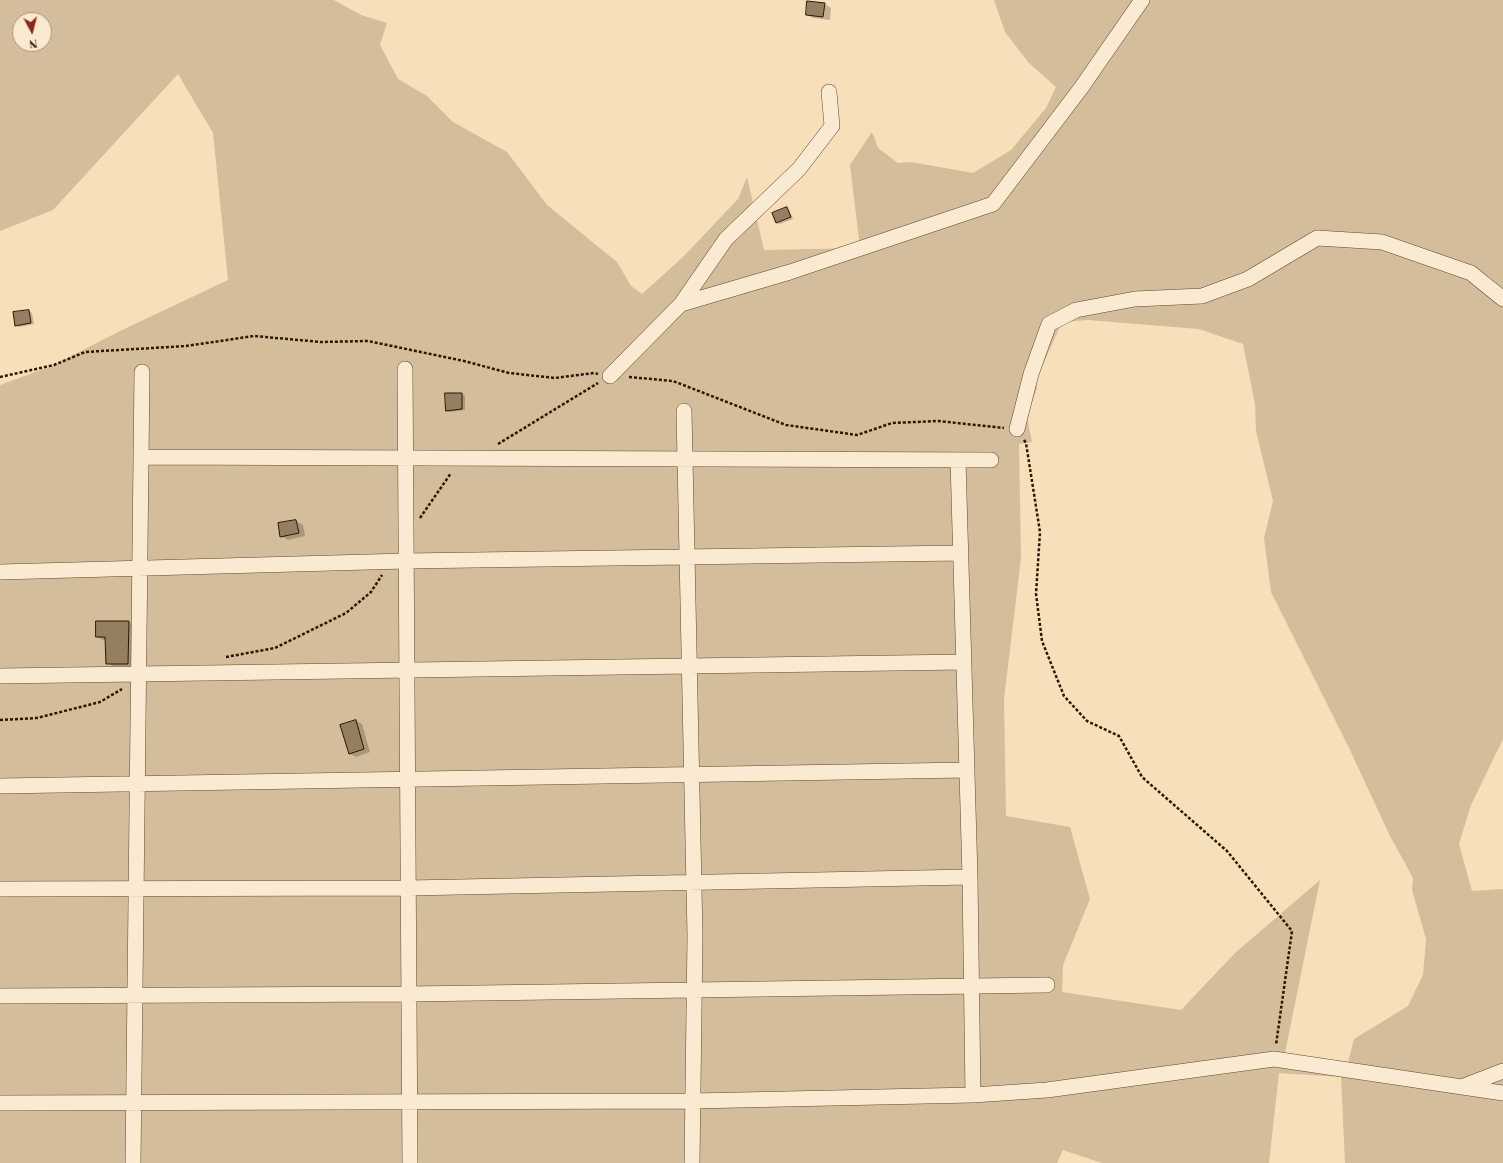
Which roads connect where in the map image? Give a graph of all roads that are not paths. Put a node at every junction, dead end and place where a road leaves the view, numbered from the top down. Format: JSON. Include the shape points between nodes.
{"nodes":[{"id":1,"x":1142,"y":0,"type":"edge"},
{"id":2,"x":829,"y":92,"type":"dead end"},
{"id":3,"x":1503,"y":299,"type":"edge"},
{"id":4,"x":681,"y":304,"type":"junction"},
{"id":5,"x":404,"y":369,"type":"dead end"},
{"id":6,"x":142,"y":372,"type":"dead end"},
{"id":7,"x":610,"y":376,"type":"road end"},
{"id":8,"x":684,"y":411,"type":"dead end"},
{"id":9,"x":1017,"y":429,"type":"road end"},
{"id":10,"x":141,"y":456,"type":"junction"},
{"id":11,"x":405,"y":458,"type":"junction"},
{"id":12,"x":685,"y":459,"type":"junction"},
{"id":13,"x":958,"y":460,"type":"junction"},
{"id":14,"x":991,"y":460,"type":"dead end"},
{"id":15,"x":960,"y":553,"type":"junction"},
{"id":16,"x":687,"y":557,"type":"junction"},
{"id":17,"x":406,"y":561,"type":"junction"},
{"id":18,"x":140,"y":568,"type":"junction"},
{"id":19,"x":0,"y":572,"type":"edge"},
{"id":20,"x":964,"y":662,"type":"junction"},
{"id":21,"x":689,"y":666,"type":"junction"},
{"id":22,"x":407,"y":670,"type":"junction"},
{"id":23,"x":138,"y":673,"type":"junction"},
{"id":24,"x":0,"y":676,"type":"edge"},
{"id":25,"x":967,"y":770,"type":"junction"},
{"id":26,"x":692,"y":775,"type":"junction"},
{"id":27,"x":407,"y":779,"type":"junction"},
{"id":28,"x":137,"y":784,"type":"junction"},
{"id":29,"x":0,"y":786,"type":"edge"},
{"id":30,"x":970,"y":877,"type":"junction"},
{"id":31,"x":694,"y":883,"type":"junction"},
{"id":32,"x":408,"y":888,"type":"junction"},
{"id":33,"x":0,"y":889,"type":"edge"},
{"id":34,"x":136,"y":889,"type":"junction"},
{"id":35,"x":1047,"y":985,"type":"dead end"},
{"id":36,"x":971,"y":986,"type":"junction"},
{"id":37,"x":694,"y":990,"type":"junction"},
{"id":38,"x":409,"y":994,"type":"junction"},
{"id":39,"x":0,"y":996,"type":"edge"},
{"id":40,"x":135,"y":996,"type":"junction"},
{"id":41,"x":1503,"y":1071,"type":"edge"},
{"id":42,"x":1461,"y":1087,"type":"junction"},
{"id":43,"x":1503,"y":1093,"type":"edge"},
{"id":44,"x":973,"y":1095,"type":"junction"},
{"id":45,"x":693,"y":1101,"type":"junction"},
{"id":46,"x":134,"y":1102,"type":"junction"},
{"id":47,"x":410,"y":1102,"type":"junction"},
{"id":48,"x":0,"y":1103,"type":"edge"},
{"id":49,"x":133,"y":1163,"type":"edge"},
{"id":50,"x":410,"y":1163,"type":"edge"},
{"id":51,"x":692,"y":1163,"type":"edge"}],
"edges":[{"from":1,"to":4,"type":"street","via":[[1081,88],[993,204],[790,272]]},
{"from":2,"to":4,"type":"street","via":[[832,126],[799,169],[726,238]]},
{"from":3,"to":9,"type":"street","via":[[1471,273],[1382,242],[1317,238],[1248,279],[1202,296],[1127,301],[1076,310],[1049,324],[1031,374]]},
{"from":4,"to":7,"type":"street"},
{"from":5,"to":11,"type":"street"},
{"from":6,"to":10,"type":"street"},
{"from":8,"to":12,"type":"street"},
{"from":10,"to":11,"type":"street"},
{"from":10,"to":18,"type":"street"},
{"from":11,"to":12,"type":"street"},
{"from":11,"to":17,"type":"street"},
{"from":12,"to":13,"type":"street"},
{"from":12,"to":16,"type":"street"},
{"from":13,"to":14,"type":"street"},
{"from":13,"to":15,"type":"street"},
{"from":15,"to":16,"type":"street"},
{"from":15,"to":20,"type":"street"},
{"from":16,"to":17,"type":"street"},
{"from":16,"to":21,"type":"street"},
{"from":17,"to":18,"type":"street"},
{"from":17,"to":22,"type":"street"},
{"from":18,"to":19,"type":"street"},
{"from":18,"to":23,"type":"street"},
{"from":20,"to":21,"type":"street"},
{"from":20,"to":25,"type":"street"},
{"from":21,"to":22,"type":"street"},
{"from":21,"to":26,"type":"street"},
{"from":22,"to":23,"type":"street"},
{"from":22,"to":27,"type":"street"},
{"from":23,"to":24,"type":"street"},
{"from":23,"to":28,"type":"street"},
{"from":25,"to":26,"type":"street"},
{"from":25,"to":30,"type":"street"},
{"from":26,"to":27,"type":"street"},
{"from":26,"to":31,"type":"street"},
{"from":27,"to":28,"type":"street"},
{"from":27,"to":32,"type":"street"},
{"from":28,"to":29,"type":"street"},
{"from":28,"to":34,"type":"street"},
{"from":30,"to":31,"type":"street"},
{"from":30,"to":36,"type":"street"},
{"from":31,"to":32,"type":"street"},
{"from":31,"to":37,"type":"street"},
{"from":32,"to":34,"type":"street"},
{"from":32,"to":38,"type":"street"},
{"from":33,"to":34,"type":"street"},
{"from":34,"to":40,"type":"street"},
{"from":35,"to":36,"type":"street"},
{"from":36,"to":37,"type":"street"},
{"from":36,"to":44,"type":"street"},
{"from":37,"to":38,"type":"street"},
{"from":37,"to":45,"type":"street"},
{"from":38,"to":40,"type":"street"},
{"from":38,"to":47,"type":"street"},
{"from":39,"to":40,"type":"street"},
{"from":40,"to":46,"type":"street"},
{"from":41,"to":42,"type":"street"},
{"from":42,"to":43,"type":"street"},
{"from":42,"to":44,"type":"street","via":[[1274,1059],[1047,1090]]},
{"from":44,"to":45,"type":"street"},
{"from":45,"to":47,"type":"street"},
{"from":45,"to":51,"type":"street"},
{"from":46,"to":47,"type":"street"},
{"from":46,"to":48,"type":"street"},
{"from":46,"to":49,"type":"street"},
{"from":47,"to":50,"type":"street"}]}
